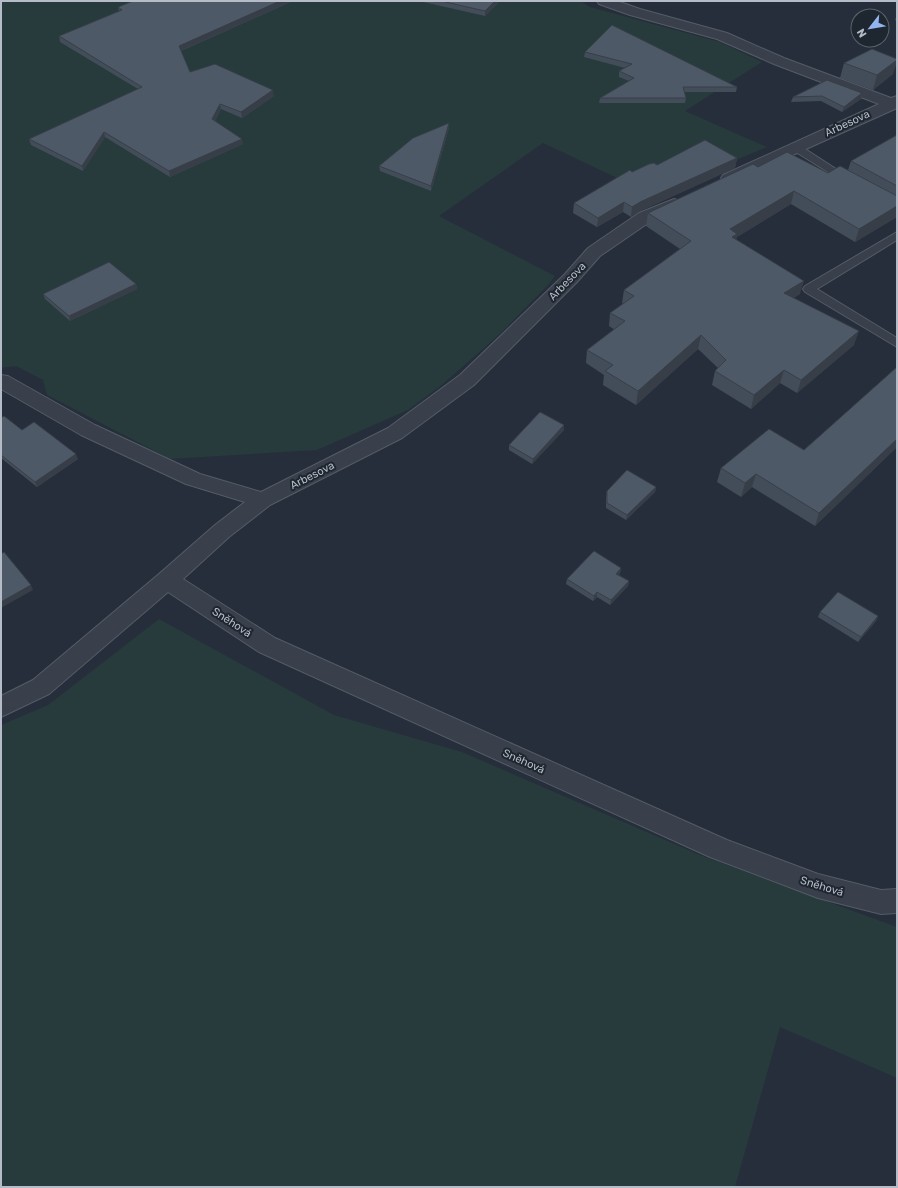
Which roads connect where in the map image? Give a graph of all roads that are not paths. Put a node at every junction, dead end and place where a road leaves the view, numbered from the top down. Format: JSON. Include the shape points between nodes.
{"nodes":[{"id":1,"x":604,"y":1,"type":"edge"},
{"id":2,"x":895,"y":102,"type":"edge"},
{"id":3,"x":795,"y":147,"type":"junction"},
{"id":4,"x":717,"y":184,"type":"edge"},
{"id":5,"x":858,"y":186,"type":"edge"},
{"id":6,"x":688,"y":197,"type":"edge"},
{"id":7,"x":897,"y":235,"type":"edge"},
{"id":8,"x":897,"y":343,"type":"edge"},
{"id":9,"x":1,"y":381,"type":"edge"},
{"id":10,"x":263,"y":500,"type":"junction"},
{"id":11,"x":167,"y":580,"type":"junction"},
{"id":12,"x":1,"y":707,"type":"edge"},
{"id":13,"x":897,"y":901,"type":"edge"}],
"edges":[{"from":1,"to":2,"type":"street","via":[[722,36],[780,61]]},
{"from":2,"to":3,"type":"street","name":"Arbesova"},
{"from":3,"to":4,"type":"street","name":"Arbesova"},
{"from":3,"to":5,"type":"lane"},
{"from":6,"to":10,"type":"street","name":"Arbesova","via":[[645,217],[594,252],[467,380],[395,434]]},
{"from":7,"to":8,"type":"lane","via":[[809,289]]},
{"from":9,"to":10,"type":"street","via":[[88,430],[186,476]]},
{"from":10,"to":11,"type":"street","name":"Arbesova","via":[[222,530]]},
{"from":11,"to":12,"type":"street","name":"Arbesova","via":[[41,687]]},
{"from":11,"to":13,"type":"street","name":"Sněhová","via":[[267,645],[719,849],[818,886],[881,902]]}]}
